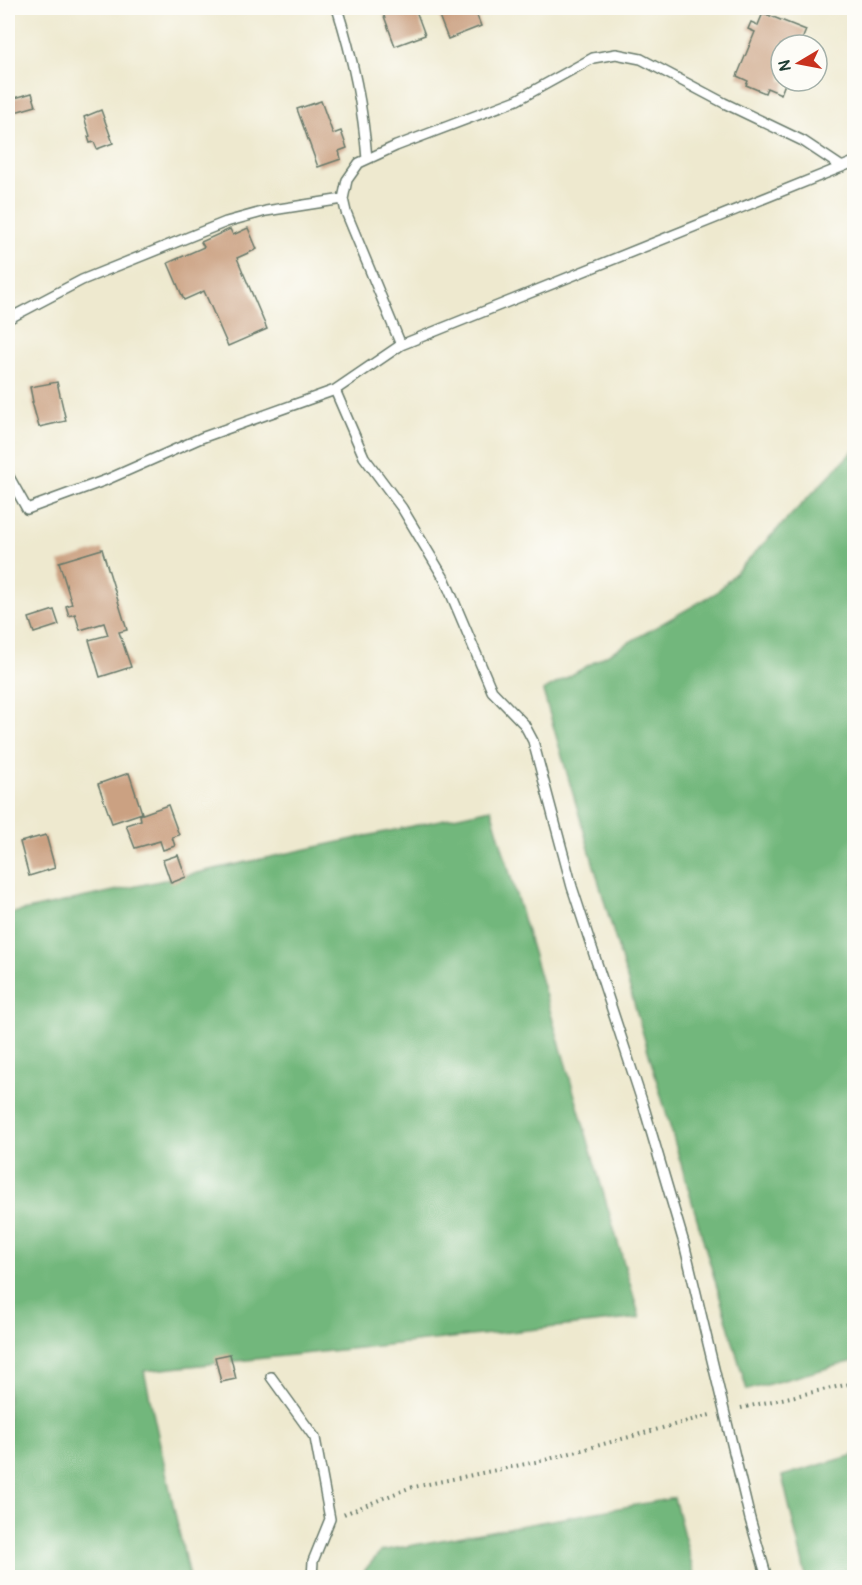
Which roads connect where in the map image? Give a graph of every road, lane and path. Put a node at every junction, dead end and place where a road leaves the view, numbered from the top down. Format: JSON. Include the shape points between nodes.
{"nodes":[{"id":1,"x":337,"y":8,"type":"edge"},
{"id":2,"x":368,"y":159,"type":"junction"},
{"id":3,"x":855,"y":162,"type":"edge"},
{"id":4,"x":842,"y":167,"type":"junction"},
{"id":5,"x":343,"y":199,"type":"junction"},
{"id":6,"x":8,"y":318,"type":"edge"},
{"id":7,"x":402,"y":345,"type":"junction"},
{"id":8,"x":335,"y":390,"type":"junction"},
{"id":9,"x":8,"y":475,"type":"edge"},
{"id":10,"x":270,"y":1377,"type":"dead end"},
{"id":11,"x":855,"y":1383,"type":"edge"},
{"id":12,"x":724,"y":1412,"type":"junction"},
{"id":13,"x":330,"y":1520,"type":"junction"},
{"id":14,"x":312,"y":1578,"type":"edge"},
{"id":15,"x":767,"y":1578,"type":"edge"}],
"edges":[{"from":1,"to":2,"type":"lane","via":[[363,114]]},
{"from":2,"to":4,"type":"lane","via":[[517,100],[593,58],[616,54],[641,59],[803,141]]},
{"from":2,"to":5,"type":"lane","via":[[359,163],[347,180]]},
{"from":3,"to":4,"type":"lane"},
{"from":4,"to":7,"type":"lane"},
{"from":5,"to":6,"type":"lane","via":[[266,211],[226,222],[82,280]]},
{"from":5,"to":7,"type":"lane"},
{"from":7,"to":8,"type":"lane"},
{"from":8,"to":9,"type":"lane","via":[[201,438],[106,480],[27,508]]},
{"from":8,"to":12,"type":"lane","via":[[364,457],[402,508],[445,580],[492,691],[524,724],[533,741],[572,887],[684,1243]]},
{"from":10,"to":13,"type":"lane","via":[[315,1438]]},
{"from":11,"to":12,"type":"path"},
{"from":12,"to":13,"type":"path","via":[[545,1460],[409,1488]]},
{"from":12,"to":15,"type":"lane"},
{"from":13,"to":14,"type":"lane","via":[[313,1561]]}]}
